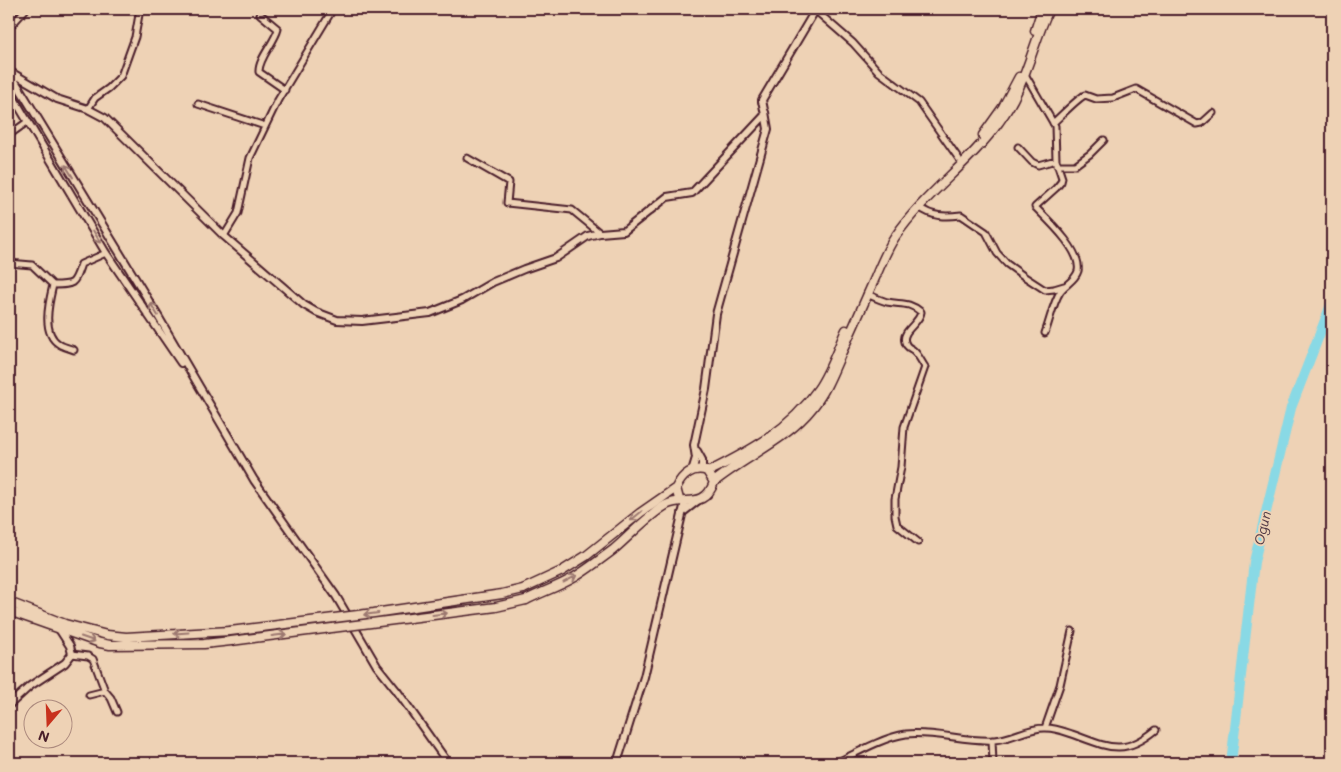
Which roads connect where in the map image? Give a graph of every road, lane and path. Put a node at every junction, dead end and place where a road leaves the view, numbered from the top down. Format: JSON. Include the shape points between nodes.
{"nodes":[{"id":1,"x":26,"y":9,"type":"edge"},
{"id":2,"x":140,"y":9,"type":"edge"},
{"id":3,"x":333,"y":9,"type":"edge"},
{"id":4,"x":816,"y":9,"type":"edge"},
{"id":5,"x":1042,"y":9,"type":"edge"},
{"id":6,"x":1049,"y":9,"type":"edge"},
{"id":7,"x":260,"y":14,"type":"dead end"},
{"id":8,"x":9,"y":28,"type":"edge"},
{"id":9,"x":9,"y":71,"type":"edge"},
{"id":10,"x":1026,"y":76,"type":"junction"},
{"id":11,"x":9,"y":90,"type":"edge"},
{"id":12,"x":284,"y":90,"type":"junction"},
{"id":13,"x":762,"y":100,"type":"junction"},
{"id":14,"x":198,"y":104,"type":"dead end"},
{"id":15,"x":88,"y":109,"type":"junction"},
{"id":16,"x":1213,"y":113,"type":"dead end"},
{"id":17,"x":27,"y":122,"type":"junction"},
{"id":18,"x":1053,"y":123,"type":"junction"},
{"id":19,"x":266,"y":126,"type":"junction"},
{"id":20,"x":9,"y":135,"type":"edge"},
{"id":21,"x":1104,"y":140,"type":"dead end"},
{"id":22,"x":1018,"y":147,"type":"dead end"},
{"id":23,"x":467,"y":158,"type":"dead end"},
{"id":24,"x":959,"y":159,"type":"junction"},
{"id":25,"x":1057,"y":163,"type":"junction"},
{"id":26,"x":919,"y":207,"type":"junction"},
{"id":27,"x":600,"y":233,"type":"junction"},
{"id":28,"x":224,"y":236,"type":"junction"},
{"id":29,"x":106,"y":253,"type":"junction"},
{"id":30,"x":9,"y":262,"type":"edge"},
{"id":31,"x":53,"y":285,"type":"junction"},
{"id":32,"x":1067,"y":285,"type":"junction"},
{"id":33,"x":868,"y":294,"type":"junction"},
{"id":34,"x":1045,"y":332,"type":"dead end"},
{"id":35,"x":74,"y":350,"type":"dead end"},
{"id":36,"x":214,"y":412,"type":"junction"},
{"id":37,"x":694,"y":445,"type":"junction"},
{"id":38,"x":692,"y":471,"type":"junction"},
{"id":39,"x":705,"y":471,"type":"junction"},
{"id":40,"x":714,"y":482,"type":"junction"},
{"id":41,"x":676,"y":488,"type":"junction"},
{"id":42,"x":700,"y":499,"type":"junction"},
{"id":43,"x":683,"y":502,"type":"junction"},
{"id":44,"x":681,"y":514,"type":"junction"},
{"id":45,"x":918,"y":542,"type":"dead end"},
{"id":46,"x":9,"y":602,"type":"edge"},
{"id":47,"x":9,"y":611,"type":"edge"},
{"id":48,"x":62,"y":627,"type":"junction"},
{"id":49,"x":1072,"y":631,"type":"dead end"},
{"id":50,"x":72,"y":654,"type":"junction"},
{"id":51,"x":105,"y":691,"type":"junction"},
{"id":52,"x":89,"y":695,"type":"dead end"},
{"id":53,"x":9,"y":705,"type":"edge"},
{"id":54,"x":117,"y":712,"type":"dead end"},
{"id":55,"x":1045,"y":728,"type":"junction"},
{"id":56,"x":1156,"y":730,"type":"dead end"},
{"id":57,"x":992,"y":740,"type":"junction"},
{"id":58,"x":448,"y":763,"type":"edge"},
{"id":59,"x":617,"y":763,"type":"edge"},
{"id":60,"x":836,"y":763,"type":"edge"},
{"id":61,"x":994,"y":763,"type":"edge"}],
"edges":[{"from":1,"to":8,"type":"street"},
{"from":2,"to":15,"type":"street","via":[[135,37],[121,76],[95,98]]},
{"from":3,"to":12,"type":"street"},
{"from":4,"to":13,"type":"street"},
{"from":4,"to":24,"type":"street","via":[[879,72],[919,102]]},
{"from":5,"to":24,"type":"main road","via":[[1021,74],[1011,93],[986,131]]},
{"from":6,"to":10,"type":"main road"},
{"from":7,"to":12,"type":"street","via":[[278,29],[259,72]]},
{"from":9,"to":15,"type":"street","via":[[57,99]]},
{"from":36,"to":9,"type":"street","one_way":true},
{"from":10,"to":18,"type":"street"},
{"from":10,"to":26,"type":"main road","via":[[992,132]]},
{"from":11,"to":17,"type":"street"},
{"from":12,"to":19,"type":"street"},
{"from":13,"to":27,"type":"street","via":[[765,115],[692,194],[667,197],[624,232]]},
{"from":13,"to":37,"type":"street","via":[[768,129],[716,314],[706,389]]},
{"from":14,"to":19,"type":"street"},
{"from":15,"to":28,"type":"street","via":[[99,113],[118,130]]},
{"from":16,"to":18,"type":"street","via":[[1198,124],[1136,89],[1104,100],[1085,95]]},
{"from":17,"to":20,"type":"street"},
{"from":17,"to":29,"type":"street","one_way":true},
{"from":18,"to":25,"type":"street"},
{"from":19,"to":28,"type":"street","via":[[250,158],[238,213]]},
{"from":21,"to":25,"type":"street","via":[[1075,165]]},
{"from":22,"to":25,"type":"street","via":[[1038,165]]},
{"from":23,"to":27,"type":"street","via":[[509,182],[507,203],[572,210]]},
{"from":24,"to":39,"type":"main road","via":[[915,204],[891,235],[823,379],[806,405],[755,448]]},
{"from":25,"to":32,"type":"street","via":[[1061,182],[1035,207],[1064,238],[1077,262],[1078,270]]},
{"from":26,"to":32,"type":"street","via":[[939,216],[961,215],[981,227],[1007,264],[1046,290]]},
{"from":26,"to":33,"type":"main road","via":[[895,237]]},
{"from":27,"to":28,"type":"street","via":[[588,236],[556,258],[493,282],[430,313],[362,321],[338,320],[304,305]]},
{"from":29,"to":31,"type":"street","via":[[81,264],[72,284]]},
{"from":29,"to":36,"type":"street"},
{"from":30,"to":31,"type":"street","via":[[32,264]]},
{"from":31,"to":35,"type":"street","via":[[49,330],[59,345]]},
{"from":32,"to":34,"type":"street","via":[[1060,292]]},
{"from":33,"to":40,"type":"main road","via":[[828,382],[812,409],[778,440]]},
{"from":33,"to":45,"type":"street","via":[[886,302],[914,306],[921,312],[904,341],[925,367],[904,427],[894,516],[897,525]]},
{"from":36,"to":58,"type":"street","via":[[254,480],[336,596],[377,666]]},
{"from":37,"to":38,"type":"street","via":[[696,458]]},
{"from":37,"to":39,"type":"street"},
{"from":38,"to":39,"type":"main road"},
{"from":38,"to":41,"type":"main road"},
{"from":39,"to":40,"type":"main road"},
{"from":40,"to":42,"type":"main road"},
{"from":41,"to":43,"type":"main road"},
{"from":41,"to":48,"type":"main road","one_way":true,"bridge":true,"via":[[562,571],[502,594],[230,631],[126,637]]},
{"from":42,"to":43,"type":"main road"},
{"from":42,"to":44,"type":"street"},
{"from":43,"to":44,"type":"street"},
{"from":48,"to":43,"type":"main road","one_way":true,"bridge":true,"via":[[110,645],[204,644],[496,607],[526,600],[576,576],[614,549],[651,515],[674,502]]},
{"from":44,"to":59,"type":"street","via":[[644,677]]},
{"from":46,"to":48,"type":"main road"},
{"from":47,"to":48,"type":"main road"},
{"from":48,"to":50,"type":"street"},
{"from":49,"to":55,"type":"street","via":[[1060,685]]},
{"from":50,"to":51,"type":"street","via":[[93,659]]},
{"from":50,"to":53,"type":"street","via":[[66,663],[30,686]]},
{"from":51,"to":52,"type":"street"},
{"from":51,"to":54,"type":"street"},
{"from":55,"to":56,"type":"street","via":[[1120,748],[1136,744]]},
{"from":55,"to":57,"type":"street"},
{"from":57,"to":60,"type":"street","via":[[905,734]]},
{"from":57,"to":61,"type":"street"}]}
